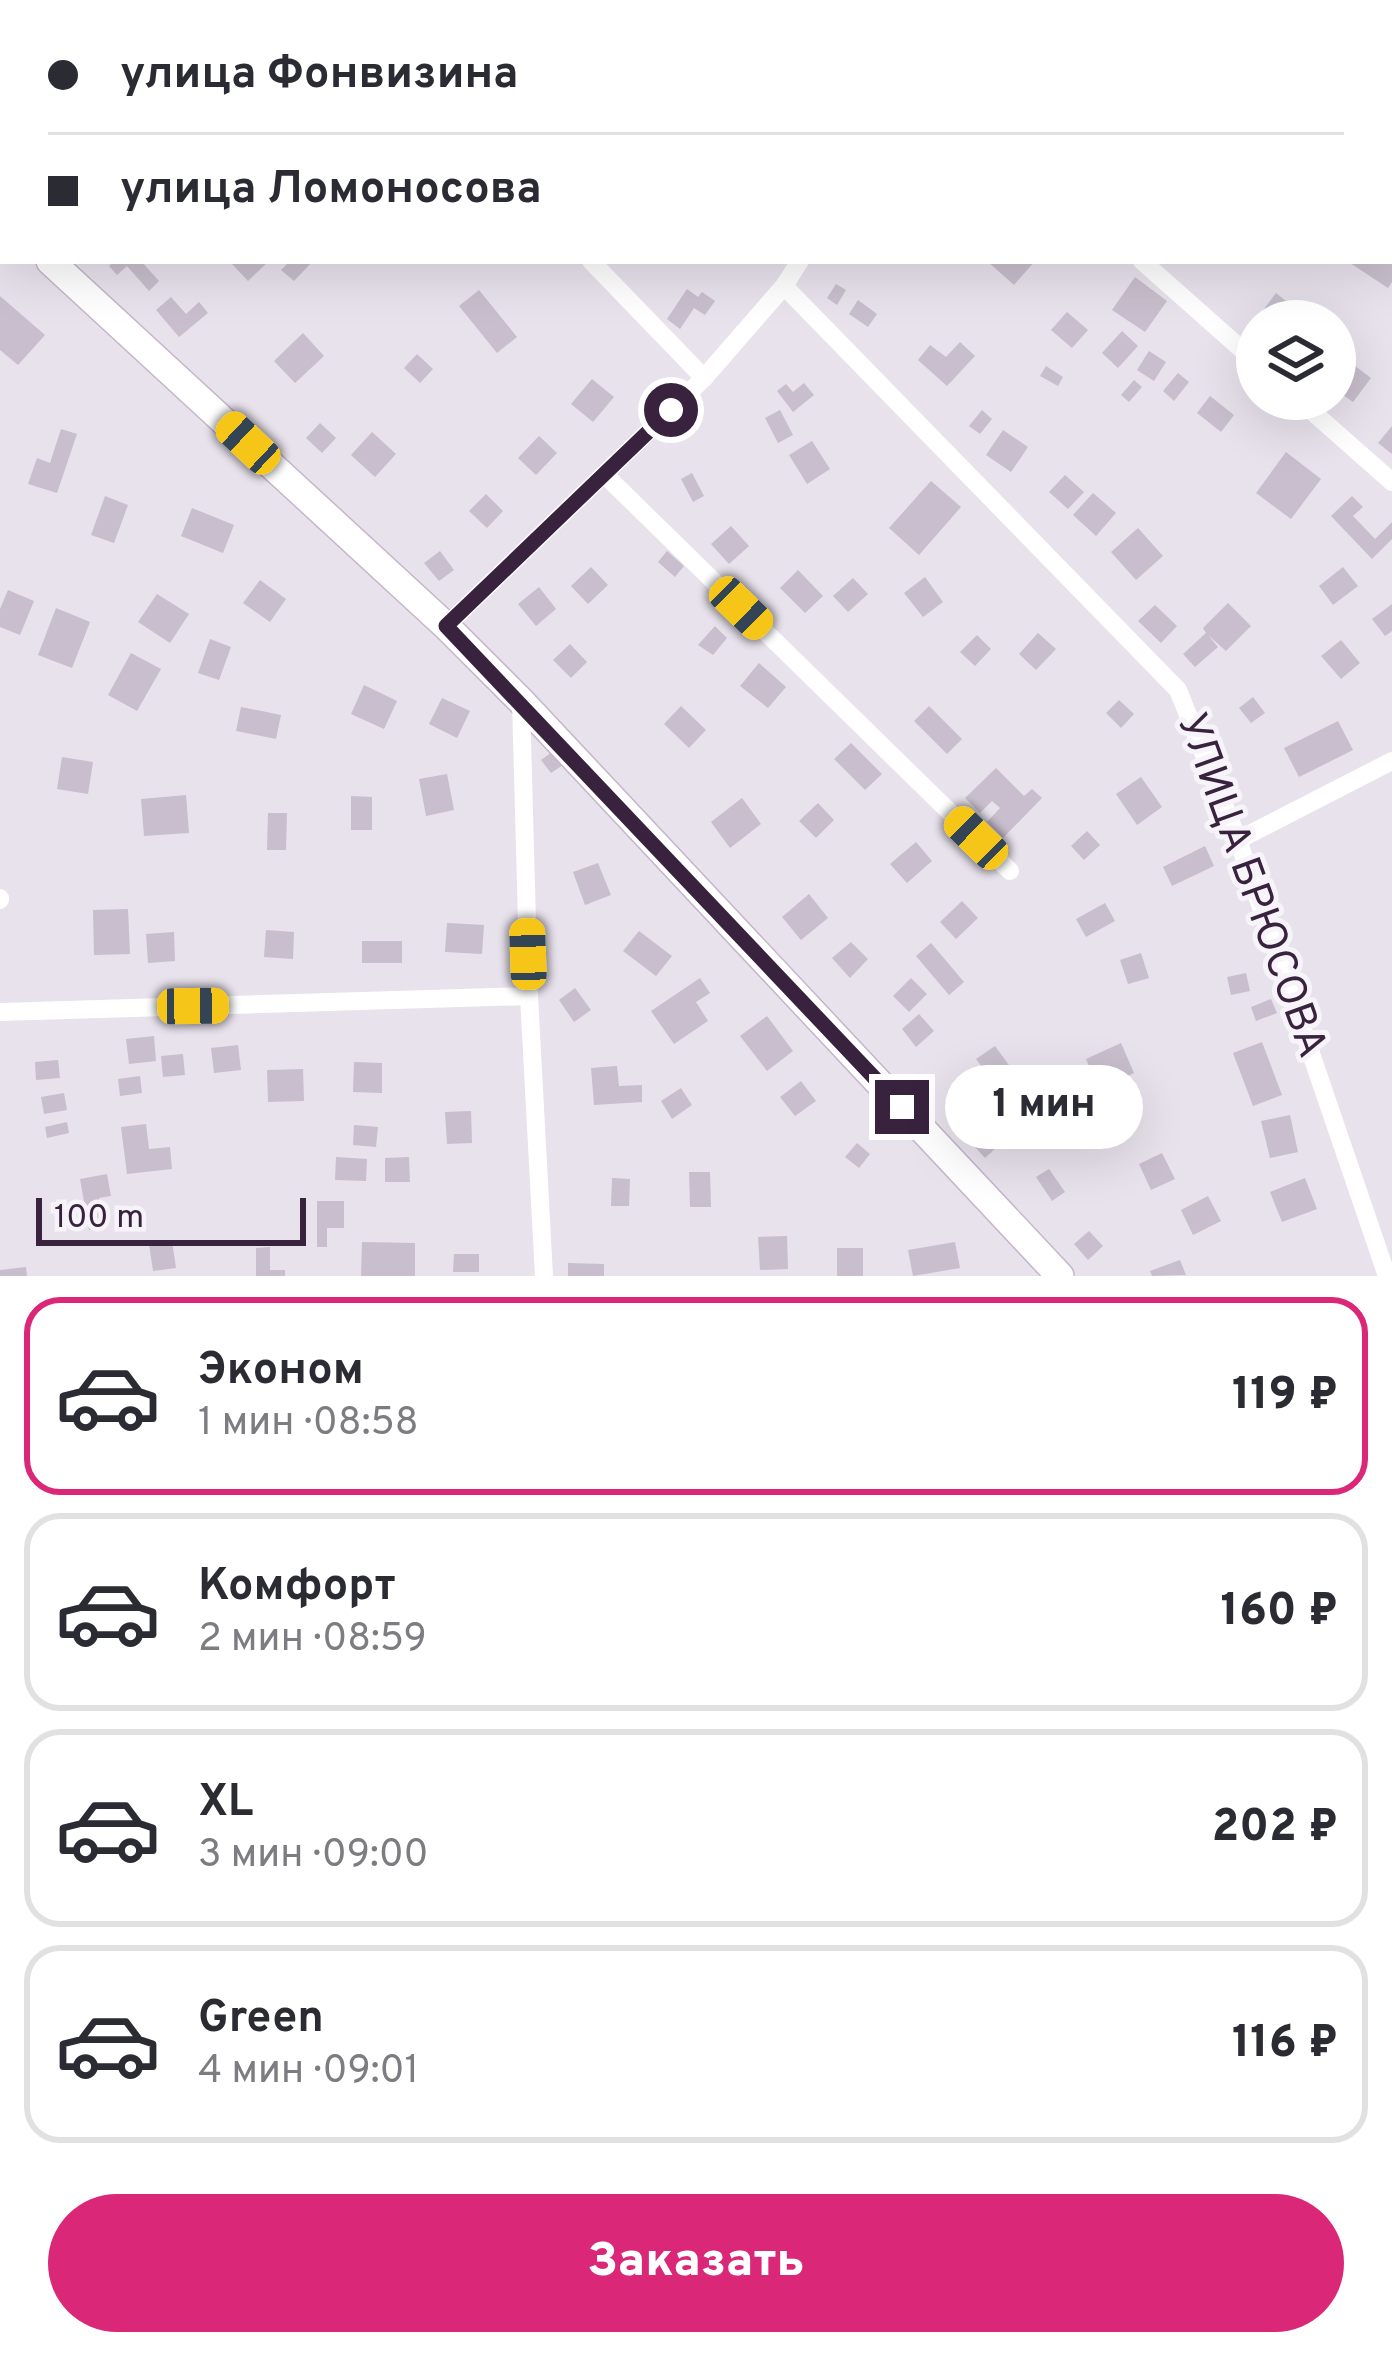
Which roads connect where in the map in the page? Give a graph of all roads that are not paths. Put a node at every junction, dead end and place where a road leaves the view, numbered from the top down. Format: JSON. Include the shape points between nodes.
{"nodes":[{"id":1,"x":53,"y":264,"type":"edge"},
{"id":2,"x":594,"y":264,"type":"edge"},
{"id":3,"x":798,"y":264,"type":"edge"},
{"id":4,"x":1145,"y":264,"type":"edge"},
{"id":5,"x":784,"y":286,"type":"junction"},
{"id":6,"x":1236,"y":344,"type":"edge"},
{"id":7,"x":704,"y":378,"type":"junction"},
{"id":8,"x":1322,"y":420,"type":"edge"},
{"id":9,"x":606,"y":476,"type":"junction"},
{"id":10,"x":1392,"y":482,"type":"edge"},
{"id":11,"x":446,"y":626,"type":"junction"},
{"id":12,"x":521,"y":701,"type":"junction"},
{"id":13,"x":1392,"y":761,"type":"edge"},
{"id":14,"x":1238,"y":840,"type":"junction"},
{"id":15,"x":1010,"y":872,"type":"dead end"},
{"id":16,"x":529,"y":996,"type":"junction"},
{"id":17,"x":0,"y":1012,"type":"edge"},
{"id":18,"x":544,"y":1276,"type":"edge"},
{"id":19,"x":1060,"y":1276,"type":"edge"},
{"id":20,"x":1387,"y":1276,"type":"edge"}],
"edges":[{"from":1,"to":11,"type":"street"},
{"from":2,"to":7,"type":"street"},
{"from":3,"to":5,"type":"street"},
{"from":4,"to":6,"type":"street"},
{"from":5,"to":7,"type":"street"},
{"from":5,"to":14,"type":"street","name":"УЛИЦА БРЮСОВА","via":[[1178,690]]},
{"from":7,"to":9,"type":"street"},
{"from":8,"to":10,"type":"street"},
{"from":9,"to":11,"type":"street"},
{"from":9,"to":15,"type":"street"},
{"from":11,"to":12,"type":"street"},
{"from":12,"to":16,"type":"street"},
{"from":12,"to":19,"type":"street"},
{"from":13,"to":14,"type":"street"},
{"from":14,"to":20,"type":"street","name":"УЛИЦА БРЮСОВА"},
{"from":16,"to":17,"type":"street"},
{"from":16,"to":18,"type":"street"}]}
